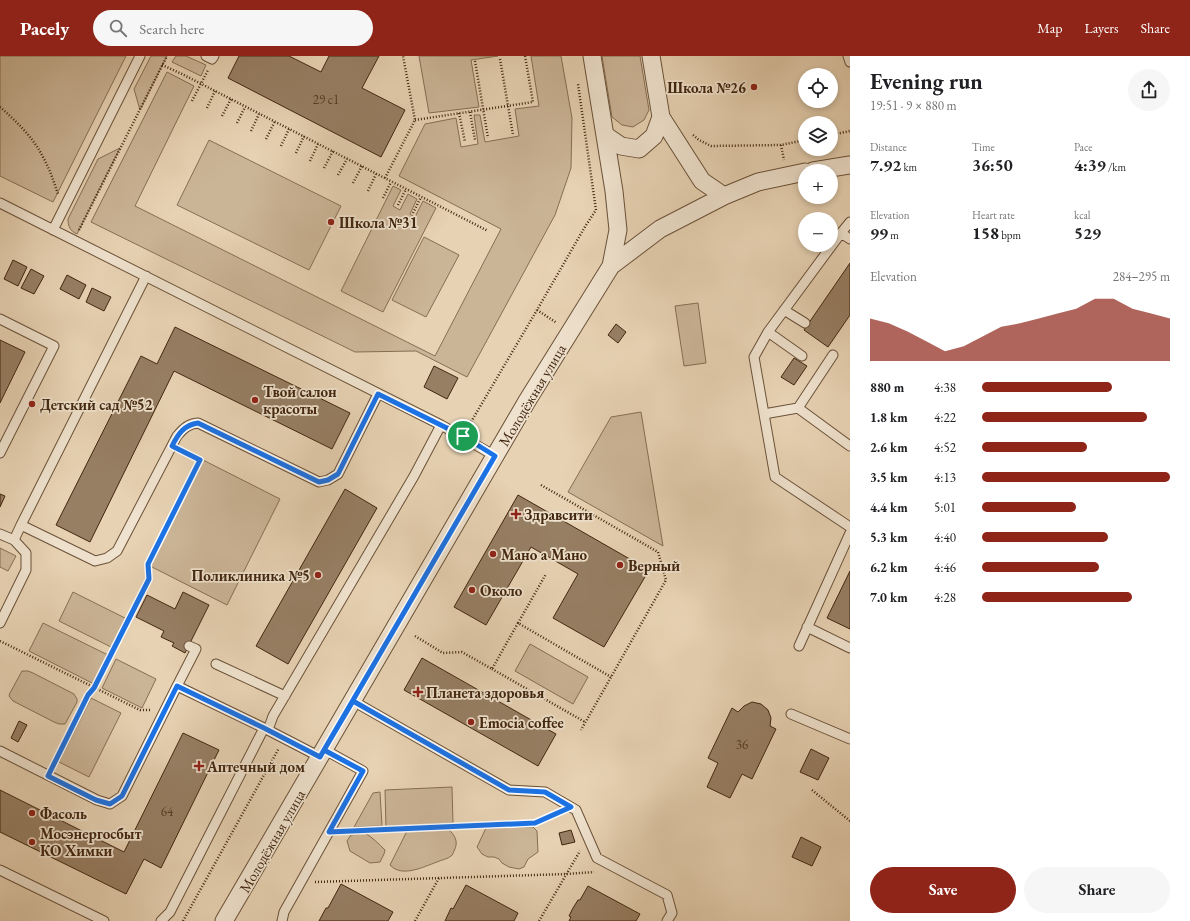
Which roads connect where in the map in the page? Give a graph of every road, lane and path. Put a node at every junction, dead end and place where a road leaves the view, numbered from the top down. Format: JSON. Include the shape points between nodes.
{"nodes":[{"id":1,"x":140,"y":56,"type":"edge"},
{"id":2,"x":167,"y":56,"type":"edge"},
{"id":3,"x":206,"y":56,"type":"edge"},
{"id":4,"x":214,"y":56,"type":"edge"},
{"id":5,"x":403,"y":56,"type":"edge"},
{"id":6,"x":525,"y":56,"type":"edge"},
{"id":7,"x":592,"y":56,"type":"edge"},
{"id":8,"x":650,"y":56,"type":"edge"},
{"id":9,"x":848,"y":56,"type":"edge"},
{"id":10,"x":500,"y":59,"type":"dead end"},
{"id":11,"x":475,"y":61,"type":"dead end"},
{"id":12,"x":850,"y":62,"type":"edge"},
{"id":13,"x":162,"y":65,"type":"junction"},
{"id":14,"x":210,"y":67,"type":"dead end"},
{"id":15,"x":577,"y":79,"type":"dead end"},
{"id":16,"x":201,"y":84,"type":"junction"},
{"id":17,"x":215,"y":91,"type":"junction"},
{"id":18,"x":231,"y":99,"type":"junction"},
{"id":19,"x":192,"y":101,"type":"dead end"},
{"id":20,"x":508,"y":106,"type":"junction"},
{"id":21,"x":0,"y":107,"type":"edge"},
{"id":22,"x":245,"y":107,"type":"junction"},
{"id":23,"x":207,"y":108,"type":"dead end"},
{"id":24,"x":484,"y":110,"type":"junction"},
{"id":25,"x":470,"y":112,"type":"junction"},
{"id":26,"x":459,"y":113,"type":"junction"},
{"id":27,"x":259,"y":114,"type":"junction"},
{"id":28,"x":222,"y":116,"type":"dead end"},
{"id":29,"x":661,"y":118,"type":"junction"},
{"id":30,"x":415,"y":120,"type":"junction"},
{"id":31,"x":274,"y":121,"type":"junction"},
{"id":32,"x":237,"y":123,"type":"dead end"},
{"id":33,"x":289,"y":129,"type":"junction"},
{"id":34,"x":688,"y":130,"type":"dead end"},
{"id":35,"x":251,"y":131,"type":"dead end"},
{"id":36,"x":850,"y":131,"type":"edge"},
{"id":37,"x":838,"y":134,"type":"edge"},
{"id":38,"x":513,"y":135,"type":"dead end"},
{"id":39,"x":304,"y":136,"type":"junction"},
{"id":40,"x":605,"y":136,"type":"junction"},
{"id":41,"x":266,"y":138,"type":"dead end"},
{"id":42,"x":488,"y":138,"type":"dead end"},
{"id":43,"x":476,"y":140,"type":"dead end"},
{"id":44,"x":798,"y":141,"type":"edge"},
{"id":45,"x":465,"y":142,"type":"dead end"},
{"id":46,"x":318,"y":144,"type":"junction"},
{"id":47,"x":281,"y":146,"type":"dead end"},
{"id":48,"x":332,"y":151,"type":"junction"},
{"id":49,"x":296,"y":153,"type":"dead end"},
{"id":50,"x":346,"y":159,"type":"junction"},
{"id":51,"x":310,"y":161,"type":"dead end"},
{"id":52,"x":850,"y":165,"type":"edge"},
{"id":53,"x":362,"y":166,"type":"junction"},
{"id":54,"x":838,"y":167,"type":"edge"},
{"id":55,"x":324,"y":168,"type":"dead end"},
{"id":56,"x":798,"y":173,"type":"edge"},
{"id":57,"x":376,"y":174,"type":"junction"},
{"id":58,"x":338,"y":175,"type":"dead end"},
{"id":59,"x":385,"y":178,"type":"junction"},
{"id":60,"x":391,"y":182,"type":"junction"},
{"id":61,"x":353,"y":183,"type":"dead end"},
{"id":62,"x":406,"y":189,"type":"junction"},
{"id":63,"x":368,"y":191,"type":"dead end"},
{"id":64,"x":724,"y":196,"type":"junction"},
{"id":65,"x":421,"y":197,"type":"junction"},
{"id":66,"x":383,"y":198,"type":"dead end"},
{"id":67,"x":0,"y":203,"type":"edge"},
{"id":68,"x":398,"y":205,"type":"dead end"},
{"id":69,"x":64,"y":209,"type":"junction"},
{"id":70,"x":413,"y":213,"type":"dead end"},
{"id":71,"x":850,"y":222,"type":"edge"},
{"id":72,"x":53,"y":230,"type":"junction"},
{"id":73,"x":488,"y":231,"type":"dead end"},
{"id":74,"x":841,"y":233,"type":"junction"},
{"id":75,"x":850,"y":239,"type":"edge"},
{"id":76,"x":74,"y":240,"type":"junction"},
{"id":77,"x":612,"y":266,"type":"junction"},
{"id":78,"x":146,"y":276,"type":"junction"},
{"id":79,"x":784,"y":310,"type":"junction"},
{"id":80,"x":0,"y":319,"type":"edge"},
{"id":81,"x":805,"y":323,"type":"dead end"},
{"id":82,"x":768,"y":332,"type":"junction"},
{"id":83,"x":833,"y":355,"type":"dead end"},
{"id":84,"x":802,"y":356,"type":"dead end"},
{"id":85,"x":378,"y":394,"type":"junction"},
{"id":86,"x":798,"y":408,"type":"junction"},
{"id":87,"x":764,"y":414,"type":"junction"},
{"id":88,"x":441,"y":425,"type":"junction"},
{"id":89,"x":463,"y":436,"type":"junction"},
{"id":90,"x":172,"y":446,"type":"junction"},
{"id":91,"x":850,"y":446,"type":"edge"},
{"id":92,"x":0,"y":453,"type":"edge"},
{"id":93,"x":495,"y":456,"type":"junction"},
{"id":94,"x":541,"y":485,"type":"dead end"},
{"id":95,"x":22,"y":524,"type":"junction"},
{"id":96,"x":850,"y":527,"type":"edge"},
{"id":97,"x":850,"y":533,"type":"edge"},
{"id":98,"x":0,"y":534,"type":"edge"},
{"id":99,"x":14,"y":540,"type":"junction"},
{"id":100,"x":546,"y":574,"type":"dead end"},
{"id":101,"x":0,"y":623,"type":"edge"},
{"id":102,"x":518,"y":623,"type":"junction"},
{"id":103,"x":807,"y":627,"type":"junction"},
{"id":104,"x":414,"y":636,"type":"dead end"},
{"id":105,"x":0,"y":641,"type":"edge"},
{"id":106,"x":189,"y":646,"type":"dead end"},
{"id":107,"x":799,"y":646,"type":"dead end"},
{"id":108,"x":850,"y":648,"type":"edge"},
{"id":109,"x":216,"y":664,"type":"dead end"},
{"id":110,"x":492,"y":669,"type":"junction"},
{"id":111,"x":611,"y":677,"type":"junction"},
{"id":112,"x":177,"y":686,"type":"junction"},
{"id":113,"x":94,"y":688,"type":"junction"},
{"id":114,"x":285,"y":696,"type":"junction"},
{"id":115,"x":353,"y":701,"type":"junction"},
{"id":116,"x":166,"y":709,"type":"junction"},
{"id":117,"x":791,"y":714,"type":"dead end"},
{"id":118,"x":585,"y":722,"type":"junction"},
{"id":119,"x":266,"y":729,"type":"junction"},
{"id":120,"x":581,"y":730,"type":"dead end"},
{"id":121,"x":285,"y":739,"type":"junction"},
{"id":122,"x":850,"y":739,"type":"edge"},
{"id":123,"x":0,"y":751,"type":"edge"},
{"id":124,"x":322,"y":754,"type":"junction"},
{"id":125,"x":48,"y":776,"type":"junction"},
{"id":126,"x":812,"y":790,"type":"dead end"},
{"id":127,"x":571,"y":807,"type":"junction"},
{"id":128,"x":850,"y":821,"type":"edge"},
{"id":129,"x":329,"y":832,"type":"junction"},
{"id":130,"x":588,"y":837,"type":"junction"},
{"id":131,"x":0,"y":870,"type":"edge"},
{"id":132,"x":619,"y":870,"type":"junction"},
{"id":133,"x":567,"y":874,"type":"junction"},
{"id":134,"x":439,"y":878,"type":"junction"},
{"id":135,"x":301,"y":882,"type":"junction"},
{"id":136,"x":104,"y":921,"type":"edge"},
{"id":137,"x":161,"y":921,"type":"edge"},
{"id":138,"x":183,"y":921,"type":"edge"},
{"id":139,"x":224,"y":921,"type":"edge"},
{"id":140,"x":282,"y":921,"type":"edge"},
{"id":141,"x":415,"y":921,"type":"edge"},
{"id":142,"x":539,"y":921,"type":"edge"},
{"id":143,"x":667,"y":921,"type":"edge"}],
"edges":[{"from":1,"to":69,"type":"lane"},
{"from":2,"to":13,"type":"path"},
{"from":3,"to":4,"type":"lane","via":[[212,59]]},
{"from":5,"to":30,"type":"path"},
{"from":6,"to":20,"type":"path","via":[[533,102]]},
{"from":7,"to":40,"type":"street"},
{"from":8,"to":29,"type":"street"},
{"from":9,"to":12,"type":"lane"},
{"from":10,"to":20,"type":"path"},
{"from":11,"to":24,"type":"path"},
{"from":13,"to":16,"type":"path"},
{"from":13,"to":76,"type":"path"},
{"from":14,"to":16,"type":"path"},
{"from":15,"to":89,"type":"path","via":[[596,210]]},
{"from":16,"to":17,"type":"path"},
{"from":16,"to":19,"type":"path"},
{"from":17,"to":18,"type":"path"},
{"from":17,"to":23,"type":"path"},
{"from":18,"to":22,"type":"path"},
{"from":18,"to":28,"type":"path"},
{"from":20,"to":24,"type":"path"},
{"from":20,"to":38,"type":"path"},
{"from":21,"to":69,"type":"path","via":[[33,140],[44,159]]},
{"from":22,"to":27,"type":"path"},
{"from":22,"to":32,"type":"path"},
{"from":24,"to":25,"type":"path"},
{"from":24,"to":42,"type":"path"},
{"from":25,"to":26,"type":"path"},
{"from":25,"to":43,"type":"path"},
{"from":26,"to":30,"type":"path"},
{"from":26,"to":45,"type":"path"},
{"from":27,"to":31,"type":"path"},
{"from":27,"to":35,"type":"path"},
{"from":29,"to":40,"type":"street","via":[[654,136],[639,149],[620,146]]},
{"from":29,"to":64,"type":"street","via":[[702,182]]},
{"from":30,"to":59,"type":"path"},
{"from":31,"to":33,"type":"path"},
{"from":31,"to":41,"type":"path"},
{"from":33,"to":39,"type":"path"},
{"from":33,"to":47,"type":"path"},
{"from":34,"to":44,"type":"path","via":[[711,146],[781,145]]},
{"from":36,"to":37,"type":"path"},
{"from":39,"to":46,"type":"path"},
{"from":39,"to":49,"type":"path"},
{"from":40,"to":77,"type":"street","via":[[618,230]]},
{"from":46,"to":48,"type":"path"},
{"from":46,"to":51,"type":"path"},
{"from":48,"to":50,"type":"path"},
{"from":48,"to":55,"type":"path"},
{"from":50,"to":53,"type":"path"},
{"from":50,"to":58,"type":"path"},
{"from":52,"to":54,"type":"street"},
{"from":53,"to":57,"type":"path"},
{"from":53,"to":61,"type":"path"},
{"from":56,"to":64,"type":"street","name":"Молодёжная улица","via":[[748,185]]},
{"from":57,"to":59,"type":"path"},
{"from":57,"to":63,"type":"path"},
{"from":59,"to":60,"type":"path"},
{"from":60,"to":62,"type":"path"},
{"from":60,"to":66,"type":"path"},
{"from":62,"to":65,"type":"path"},
{"from":62,"to":68,"type":"path"},
{"from":64,"to":77,"type":"street","name":"Молодёжная улица","via":[[660,229]]},
{"from":65,"to":70,"type":"path"},
{"from":65,"to":73,"type":"path"},
{"from":67,"to":72,"type":"lane"},
{"from":69,"to":72,"type":"lane"},
{"from":71,"to":74,"type":"lane"},
{"from":72,"to":76,"type":"lane"},
{"from":74,"to":75,"type":"lane"},
{"from":74,"to":79,"type":"lane"},
{"from":76,"to":78,"type":"lane"},
{"from":77,"to":93,"type":"street","name":"Молодёжная улица"},
{"from":78,"to":85,"type":"lane"},
{"from":78,"to":95,"type":"lane"},
{"from":79,"to":81,"type":"lane"},
{"from":79,"to":82,"type":"lane"},
{"from":80,"to":92,"type":"lane","via":[[54,346]]},
{"from":82,"to":84,"type":"lane"},
{"from":82,"to":87,"type":"lane","via":[[754,357]]},
{"from":83,"to":86,"type":"lane"},
{"from":85,"to":88,"type":"lane"},
{"from":85,"to":90,"type":"lane","via":[[338,474],[328,480],[319,482],[198,423],[182,430]]},
{"from":86,"to":87,"type":"lane"},
{"from":86,"to":91,"type":"lane"},
{"from":87,"to":96,"type":"lane","via":[[775,476]]},
{"from":88,"to":89,"type":"lane"},
{"from":88,"to":114,"type":"lane","via":[[414,476]]},
{"from":89,"to":93,"type":"lane"},
{"from":90,"to":95,"type":"lane","via":[[117,551],[107,558],[95,562]]},
{"from":90,"to":113,"type":"path","via":[[200,460],[148,564],[149,579]]},
{"from":93,"to":115,"type":"street","name":"Молодёжная улица"},
{"from":94,"to":111,"type":"path","via":[[658,552],[666,580]]},
{"from":95,"to":99,"type":"lane"},
{"from":97,"to":103,"type":"lane"},
{"from":98,"to":99,"type":"lane"},
{"from":99,"to":101,"type":"lane","via":[[26,553],[26,570]]},
{"from":100,"to":102,"type":"path"},
{"from":102,"to":110,"type":"path"},
{"from":102,"to":111,"type":"path"},
{"from":103,"to":107,"type":"lane"},
{"from":103,"to":108,"type":"lane"},
{"from":104,"to":110,"type":"path","via":[[443,654],[462,652]]},
{"from":105,"to":113,"type":"path"},
{"from":106,"to":112,"type":"lane","via":[[196,649]]},
{"from":109,"to":114,"type":"lane"},
{"from":110,"to":118,"type":"path"},
{"from":111,"to":118,"type":"path"},
{"from":112,"to":116,"type":"lane"},
{"from":112,"to":119,"type":"lane"},
{"from":113,"to":116,"type":"path","via":[[140,710]]},
{"from":113,"to":125,"type":"path","via":[[88,695]]},
{"from":114,"to":119,"type":"lane"},
{"from":115,"to":124,"type":"street","name":"Молодёжная улица"},
{"from":115,"to":127,"type":"lane","via":[[509,790],[545,792]]},
{"from":116,"to":125,"type":"lane","via":[[122,796],[110,804],[96,800]]},
{"from":117,"to":122,"type":"lane"},
{"from":118,"to":120,"type":"path"},
{"from":119,"to":121,"type":"lane"},
{"from":119,"to":137,"type":"lane","via":[[170,912]]},
{"from":121,"to":124,"type":"lane"},
{"from":121,"to":138,"type":"path"},
{"from":123,"to":125,"type":"lane"},
{"from":124,"to":129,"type":"lane","via":[[363,771]]},
{"from":124,"to":139,"type":"street","name":"Молодёжная улица"},
{"from":126,"to":128,"type":"path"},
{"from":127,"to":129,"type":"path","via":[[535,823]]},
{"from":127,"to":130,"type":"lane","via":[[576,810]]},
{"from":129,"to":135,"type":"lane"},
{"from":130,"to":132,"type":"lane","via":[[597,858]]},
{"from":130,"to":133,"type":"path"},
{"from":131,"to":136,"type":"lane"},
{"from":132,"to":133,"type":"path"},
{"from":132,"to":143,"type":"lane","via":[[667,895],[672,913]]},
{"from":133,"to":134,"type":"path"},
{"from":133,"to":142,"type":"path"},
{"from":134,"to":135,"type":"path"},
{"from":134,"to":141,"type":"path"},
{"from":135,"to":140,"type":"lane","via":[[284,912]]}]}
